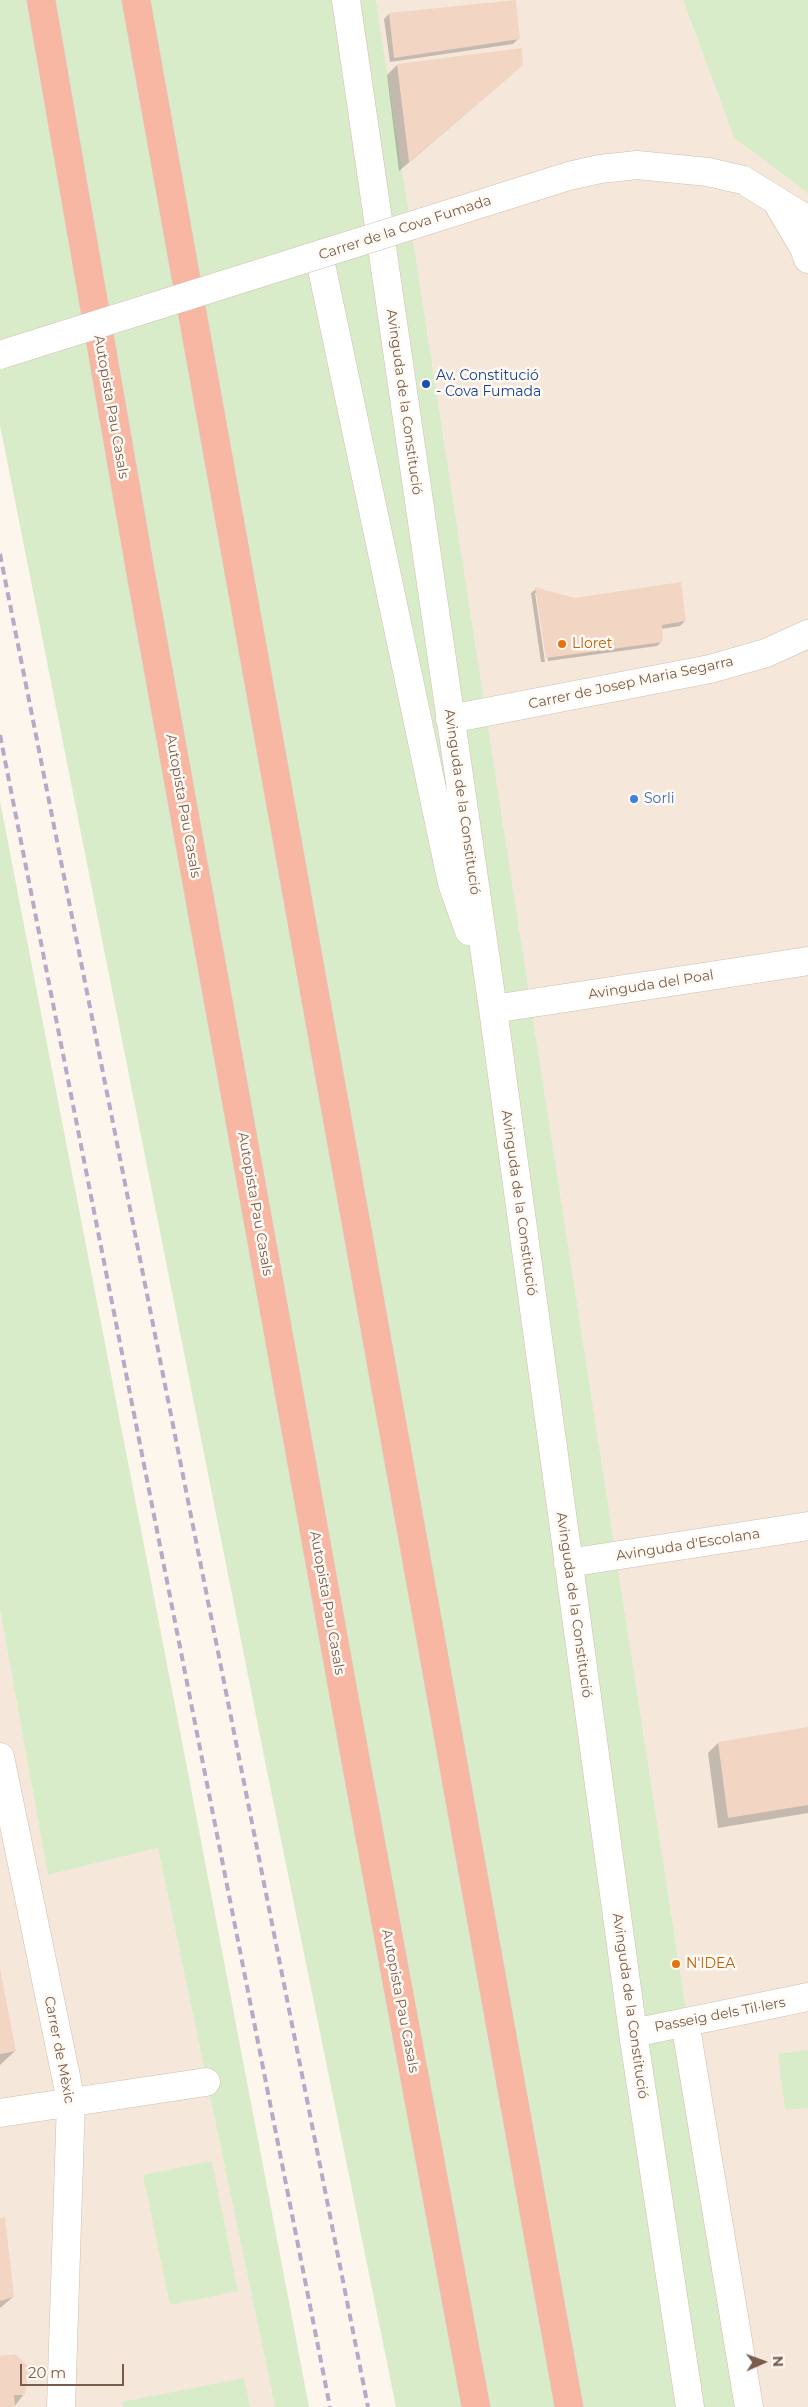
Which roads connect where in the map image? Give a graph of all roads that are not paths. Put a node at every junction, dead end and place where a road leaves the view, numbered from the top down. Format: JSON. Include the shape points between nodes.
{"nodes":[{"id":1,"x":27,"y":0,"type":"edge"},
{"id":2,"x":41,"y":0,"type":"edge"},
{"id":3,"x":136,"y":0,"type":"edge"},
{"id":4,"x":346,"y":0,"type":"edge"},
{"id":5,"x":73,"y":185,"type":"junction"},
{"id":6,"x":778,"y":203,"type":"junction"},
{"id":7,"x":808,"y":220,"type":"edge"},
{"id":8,"x":319,"y":256,"type":"junction"},
{"id":9,"x":808,"y":259,"type":"edge"},
{"id":10,"x":0,"y":355,"type":"edge"},
{"id":11,"x":808,"y":634,"type":"edge"},
{"id":12,"x":450,"y":719,"type":"junction"},
{"id":13,"x":808,"y":960,"type":"edge"},
{"id":14,"x":487,"y":971,"type":"junction"},
{"id":15,"x":493,"y":1009,"type":"junction"},
{"id":16,"x":808,"y":1526,"type":"edge"},
{"id":17,"x":568,"y":1563,"type":"junction"},
{"id":18,"x":0,"y":1757,"type":"edge"},
{"id":19,"x":808,"y":1997,"type":"edge"},
{"id":20,"x":685,"y":2022,"type":"junction"},
{"id":21,"x":633,"y":2033,"type":"junction"},
{"id":22,"x":206,"y":2082,"type":"dead end"},
{"id":23,"x":70,"y":2102,"type":"junction"},
{"id":24,"x":0,"y":2112,"type":"edge"},
{"id":25,"x":62,"y":2407,"type":"edge"},
{"id":26,"x":476,"y":2407,"type":"edge"},
{"id":27,"x":569,"y":2407,"type":"edge"},
{"id":28,"x":690,"y":2407,"type":"edge"},
{"id":29,"x":749,"y":2407,"type":"edge"}],
"edges":[{"from":1,"to":5,"type":"highway"},
{"from":2,"to":5,"type":"highway","name":"Autopista Pau Casals"},
{"from":3,"to":27,"type":"highway"},
{"from":4,"to":12,"type":"street","name":"Avinguda de la Constitució"},
{"from":5,"to":26,"type":"highway","name":"Autopista Pau Casals","via":[[141,579]]},
{"from":6,"to":7,"type":"street","name":"Carrer de la Cova Fumada"},
{"from":6,"to":8,"type":"street","name":"Carrer de la Cova Fumada","bridge":true,"via":[[743,180],[673,167],[637,165],[600,169]]},
{"from":6,"to":9,"type":"street"},
{"from":8,"to":10,"type":"street","name":"Carrer de la Cova Fumada","bridge":true},
{"from":8,"to":14,"type":"street","via":[[452,883],[466,926]]},
{"from":11,"to":12,"type":"street","name":"Carrer de Josep Maria Segarra","via":[[766,654],[710,669]]},
{"from":12,"to":14,"type":"street","name":"Avinguda de la Constitució"},
{"from":13,"to":15,"type":"street","name":"Avinguda del Poal"},
{"from":14,"to":15,"type":"street","name":"Avinguda de la Constitució"},
{"from":15,"to":17,"type":"street","name":"Avinguda de la Constitució"},
{"from":16,"to":17,"type":"street","name":"Avinguda d'Escolana"},
{"from":17,"to":21,"type":"street","name":"Avinguda de la Constitució"},
{"from":18,"to":23,"type":"street","name":"Carrer de Mèxic"},
{"from":19,"to":20,"type":"street","name":"Passeig dels Til·lers"},
{"from":20,"to":21,"type":"street","name":"Passeig dels Til·lers"},
{"from":20,"to":29,"type":"street"},
{"from":21,"to":28,"type":"street","name":"Avinguda de la Constitució"},
{"from":22,"to":23,"type":"street"},
{"from":23,"to":24,"type":"street"},
{"from":23,"to":25,"type":"street","name":"Carrer de Mèxic"}]}
